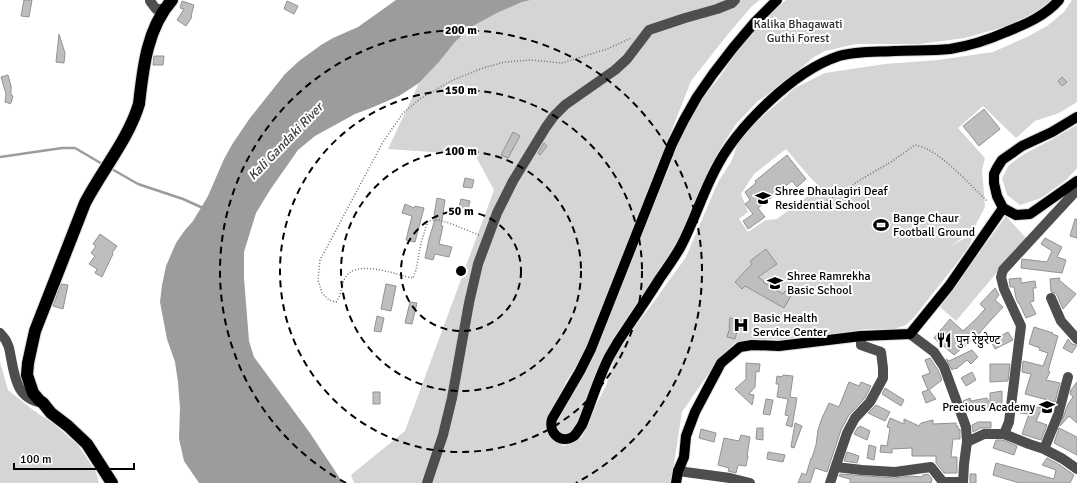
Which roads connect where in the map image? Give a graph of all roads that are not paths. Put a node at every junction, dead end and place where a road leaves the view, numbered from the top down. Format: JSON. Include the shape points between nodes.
{"nodes":[{"id":1,"x":150,"y":0,"type":"edge"},
{"id":2,"x":734,"y":0,"type":"edge"},
{"id":3,"x":777,"y":0,"type":"edge"},
{"id":4,"x":1059,"y":0,"type":"edge"},
{"id":5,"x":168,"y":4,"type":"edge"},
{"id":6,"x":1077,"y":117,"type":"edge"},
{"id":7,"x":1077,"y":180,"type":"edge"},
{"id":8,"x":1077,"y":190,"type":"edge"},
{"id":9,"x":1003,"y":208,"type":"junction"},
{"id":10,"x":1051,"y":298,"type":"dead end"},
{"id":11,"x":0,"y":333,"type":"edge"},
{"id":12,"x":910,"y":334,"type":"junction"},
{"id":13,"x":861,"y":336,"type":"junction"},
{"id":14,"x":1077,"y":339,"type":"edge"},
{"id":15,"x":1068,"y":377,"type":"dead end"},
{"id":16,"x":43,"y":403,"type":"junction"},
{"id":17,"x":1004,"y":434,"type":"junction"},
{"id":18,"x":967,"y":442,"type":"junction"},
{"id":19,"x":1044,"y":449,"type":"junction"},
{"id":20,"x":836,"y":467,"type":"junction"},
{"id":21,"x":1077,"y":469,"type":"edge"},
{"id":22,"x":678,"y":471,"type":"junction"},
{"id":23,"x":112,"y":483,"type":"edge"},
{"id":24,"x":427,"y":483,"type":"edge"},
{"id":25,"x":676,"y":483,"type":"edge"},
{"id":26,"x":750,"y":483,"type":"edge"},
{"id":27,"x":830,"y":483,"type":"edge"},
{"id":28,"x":964,"y":483,"type":"edge"}],
"edges":[{"from":1,"to":5,"type":"street","via":[[156,8]]},
{"from":2,"to":24,"type":"street","via":[[716,9],[649,30],[616,70],[565,105],[546,127],[513,181],[478,264],[452,398]]},
{"from":3,"to":4,"type":"main road","via":[[755,22],[713,74],[697,97],[672,144],[591,349],[552,419],[552,430],[560,438],[569,438],[578,432],[609,357],[680,247],[715,169],[727,149],[751,119],[779,93],[794,80],[839,56],[870,52],[949,49],[989,40],[1041,16]]},
{"from":5,"to":16,"type":"highway","via":[[158,20],[146,58],[137,110],[126,134],[85,203],[35,331],[28,375],[33,393]]},
{"from":6,"to":9,"type":"main road","via":[[1022,146],[1002,160],[994,174],[994,183]]},
{"from":7,"to":9,"type":"main road","via":[[1030,214],[1016,214]]},
{"from":8,"to":17,"type":"street","via":[[1003,270],[1001,278],[1004,289],[1021,326],[1009,422]]},
{"from":9,"to":12,"type":"main road","via":[[949,286]]},
{"from":10,"to":14,"type":"street","via":[[1061,321]]},
{"from":11,"to":16,"type":"street","via":[[8,343],[18,385],[28,398]]},
{"from":12,"to":13,"type":"main road"},
{"from":12,"to":18,"type":"street","via":[[934,352],[944,367],[966,427]]},
{"from":13,"to":20,"type":"street","via":[[861,345],[881,352],[883,378],[870,402],[847,433]]},
{"from":13,"to":22,"type":"main road","via":[[779,346],[740,347],[722,363],[695,412],[686,436],[684,457]]},
{"from":15,"to":19,"type":"street","via":[[1058,415]]},
{"from":16,"to":23,"type":"highway","via":[[87,444]]},
{"from":17,"to":18,"type":"street","via":[[984,434]]},
{"from":17,"to":19,"type":"street"},
{"from":18,"to":28,"type":"street"},
{"from":19,"to":21,"type":"street"},
{"from":20,"to":27,"type":"street"},
{"from":20,"to":28,"type":"street","via":[[895,472],[931,467],[943,482]]},
{"from":22,"to":25,"type":"main road"},
{"from":22,"to":26,"type":"street"}]}
